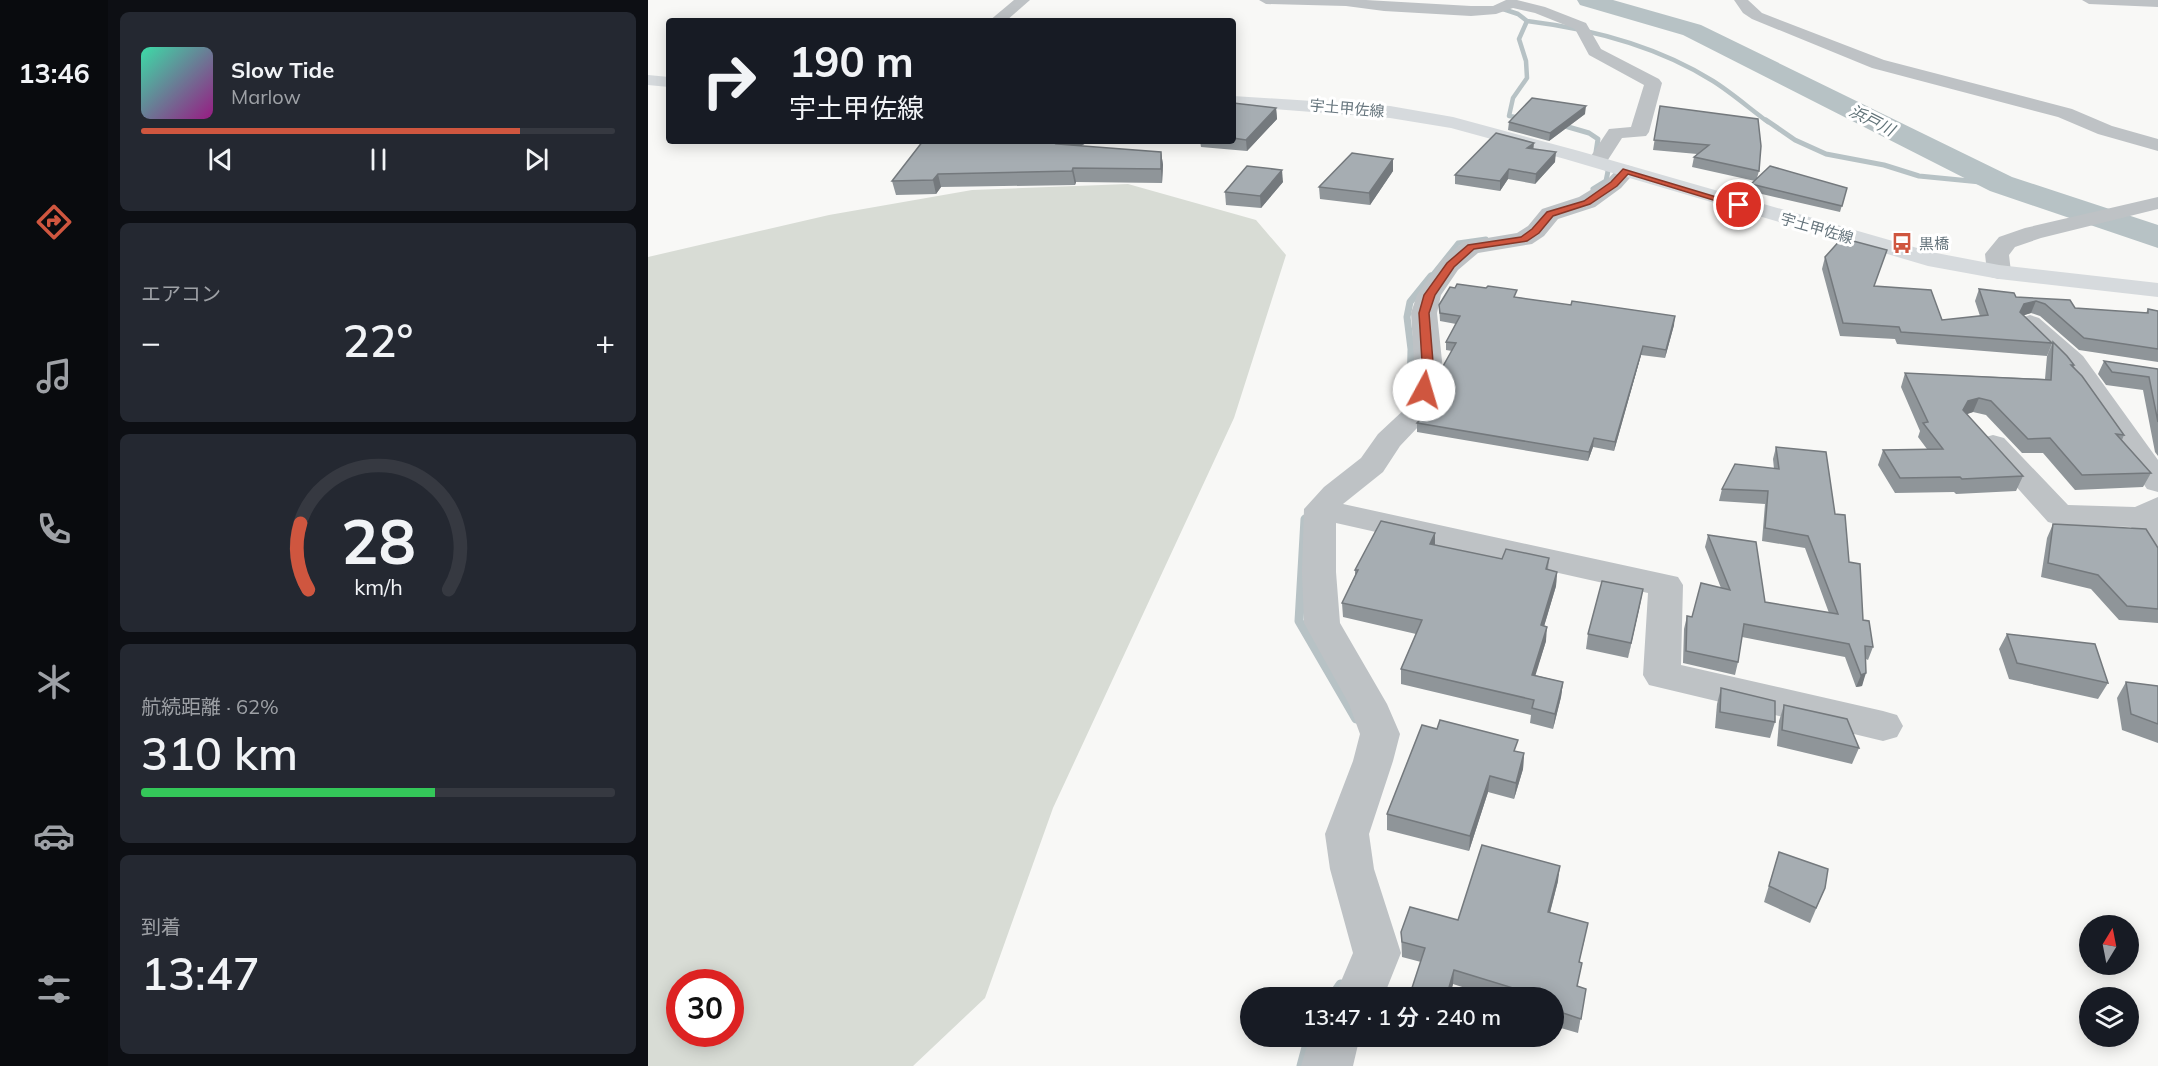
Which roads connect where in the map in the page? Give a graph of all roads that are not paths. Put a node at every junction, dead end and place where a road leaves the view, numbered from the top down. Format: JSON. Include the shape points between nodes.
{"nodes":[{"id":1,"x":1023,"y":0,"type":"edge"},
{"id":2,"x":1266,"y":0,"type":"edge"},
{"id":3,"x":1742,"y":0,"type":"edge"},
{"id":4,"x":2088,"y":0,"type":"edge"},
{"id":5,"x":1340,"y":1,"type":"edge"},
{"id":6,"x":2158,"y":3,"type":"edge"},
{"id":7,"x":1001,"y":18,"type":"edge"},
{"id":8,"x":648,"y":80,"type":"edge"},
{"id":9,"x":666,"y":82,"type":"edge"},
{"id":10,"x":1236,"y":101,"type":"edge"},
{"id":11,"x":2158,"y":145,"type":"edge"},
{"id":12,"x":1612,"y":167,"type":"junction"},
{"id":13,"x":2158,"y":203,"type":"edge"},
{"id":14,"x":1999,"y":272,"type":"junction"},
{"id":15,"x":2158,"y":290,"type":"edge"},
{"id":16,"x":2030,"y":323,"type":"edge"},
{"id":17,"x":2070,"y":359,"type":"junction"},
{"id":18,"x":2103,"y":364,"type":"edge"},
{"id":19,"x":1974,"y":423,"type":"edge"},
{"id":20,"x":2158,"y":482,"type":"edge"},
{"id":21,"x":1320,"y":509,"type":"junction"},
{"id":22,"x":2152,"y":522,"type":"edge"},
{"id":23,"x":1883,"y":726,"type":"dead end"},
{"id":24,"x":1363,"y":987,"type":"edge"},
{"id":25,"x":1332,"y":1047,"type":"edge"},
{"id":26,"x":1327,"y":1066,"type":"edge"}],
"edges":[{"from":1,"to":7,"type":"street"},
{"from":2,"to":5,"type":"street"},
{"from":3,"to":11,"type":"street","via":[[1757,16],[1878,64],[2066,113]]},
{"from":4,"to":6,"type":"street"},
{"from":5,"to":12,"type":"street","via":[[1471,11],[1496,10],[1511,3],[1581,26],[1595,52],[1653,83],[1639,132],[1616,133]]},
{"from":8,"to":9,"type":"main road"},
{"from":10,"to":12,"type":"main road","name":"宇土甲佐線","via":[[1390,112],[1445,121]]},
{"from":12,"to":14,"type":"main road","name":"宇土甲佐線","via":[[1874,245]]},
{"from":12,"to":21,"type":"street","via":[[1614,184],[1587,202],[1550,214],[1524,239],[1471,247],[1450,265],[1430,295],[1424,313],[1428,362],[1422,408],[1389,440],[1372,465]]},
{"from":13,"to":14,"type":"street","via":[[2007,242],[1997,254]]},
{"from":14,"to":15,"type":"main road","name":"宇土甲佐線"},
{"from":16,"to":17,"type":"street"},
{"from":17,"to":18,"type":"street"},
{"from":17,"to":20,"type":"street"},
{"from":19,"to":22,"type":"street","via":[[2059,515]]},
{"from":21,"to":23,"type":"street","via":[[1665,585],[1662,675]]},
{"from":21,"to":24,"type":"street","via":[[1322,623],[1368,704],[1380,734],[1347,834],[1352,869],[1377,953]]},
{"from":25,"to":26,"type":"street"}]}
